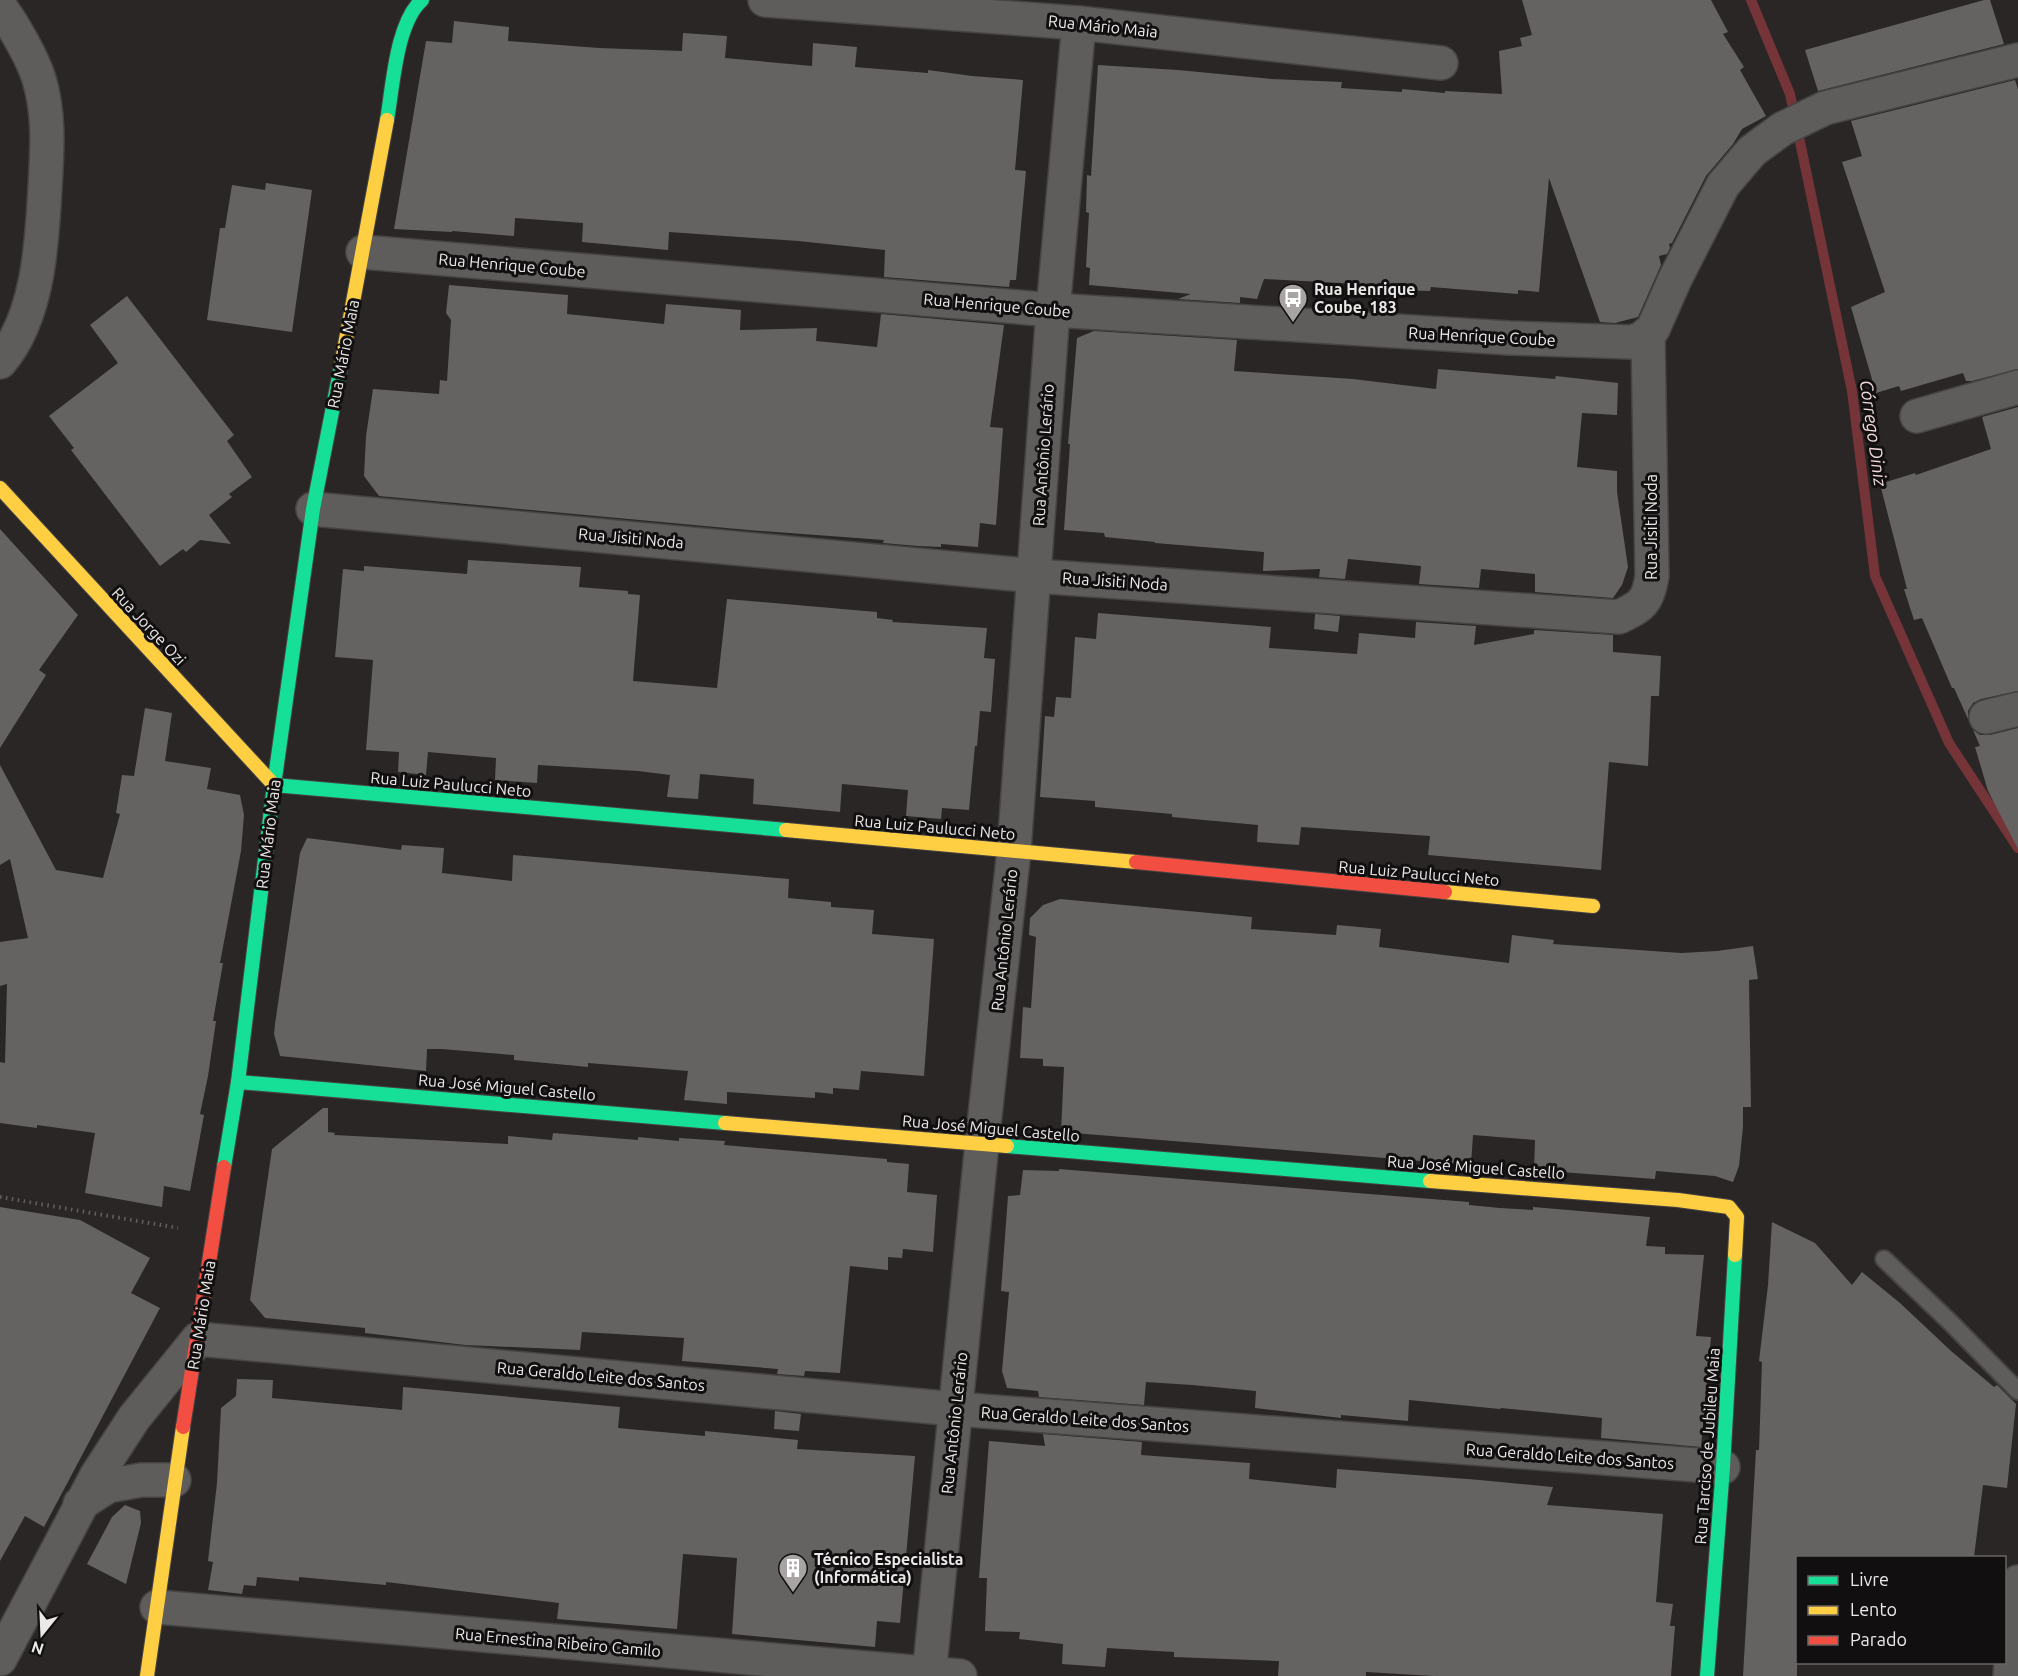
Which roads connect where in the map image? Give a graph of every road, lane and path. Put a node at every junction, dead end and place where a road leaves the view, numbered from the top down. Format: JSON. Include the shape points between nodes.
{"nodes":[{"id":1,"x":422,"y":0,"type":"edge"},
{"id":2,"x":765,"y":0,"type":"edge"},
{"id":3,"x":0,"y":7,"type":"edge"},
{"id":4,"x":1078,"y":22,"type":"junction"},
{"id":5,"x":2018,"y":60,"type":"edge"},
{"id":6,"x":1441,"y":63,"type":"dead end"},
{"id":7,"x":363,"y":252,"type":"junction"},
{"id":8,"x":1053,"y":310,"type":"junction"},
{"id":9,"x":1640,"y":338,"type":"junction"},
{"id":10,"x":0,"y":362,"type":"edge"},
{"id":11,"x":2018,"y":387,"type":"edge"},
{"id":12,"x":1917,"y":416,"type":"dead end"},
{"id":13,"x":0,"y":488,"type":"edge"},
{"id":14,"x":314,"y":509,"type":"junction"},
{"id":15,"x":1035,"y":576,"type":"junction"},
{"id":16,"x":2018,"y":709,"type":"edge"},
{"id":17,"x":1986,"y":717,"type":"dead end"},
{"id":18,"x":274,"y":785,"type":"junction"},
{"id":19,"x":1014,"y":850,"type":"junction"},
{"id":20,"x":1593,"y":906,"type":"dead end"},
{"id":21,"x":238,"y":1082,"type":"junction"},
{"id":22,"x":982,"y":1143,"type":"junction"},
{"id":23,"x":0,"y":1197,"type":"edge"},
{"id":24,"x":1737,"y":1217,"type":"joint"},
{"id":25,"x":214,"y":1234,"type":"junction"},
{"id":26,"x":1884,"y":1259,"type":"dead end"},
{"id":27,"x":198,"y":1339,"type":"junction"},
{"id":28,"x":2018,"y":1390,"type":"edge"},
{"id":29,"x":956,"y":1409,"type":"junction"},
{"id":30,"x":1723,"y":1467,"type":"junction"},
{"id":31,"x":174,"y":1480,"type":"junction"},
{"id":32,"x":80,"y":1504,"type":"junction"},
{"id":33,"x":2018,"y":1582,"type":"edge"},
{"id":34,"x":157,"y":1606,"type":"junction"},
{"id":35,"x":0,"y":1659,"type":"edge"},
{"id":36,"x":939,"y":1675,"type":"edge"},
{"id":37,"x":147,"y":1676,"type":"edge"},
{"id":38,"x":1707,"y":1676,"type":"edge"},
{"id":39,"x":2010,"y":1676,"type":"edge"}],
"edges":[{"from":1,"to":7,"type":"street","name":"Rua Mário Maia","via":[[403,28]]},
{"from":2,"to":4,"type":"street","name":"Rua Mário Maia"},
{"from":3,"to":10,"type":"street","via":[[39,78],[48,130],[42,247],[27,312]]},
{"from":4,"to":6,"type":"street","name":"Rua Mário Maia"},
{"from":4,"to":8,"type":"street","name":"Rua Antônio Lerário"},
{"from":5,"to":9,"type":"street","via":[[1825,108],[1782,129],[1752,150],[1723,185],[1653,329]]},
{"from":7,"to":8,"type":"street","name":"Rua Henrique Coube"},
{"from":7,"to":14,"type":"street","name":"Rua Mário Maia"},
{"from":8,"to":9,"type":"street","name":"Rua Henrique Coube","via":[[1509,338]]},
{"from":8,"to":15,"type":"street","name":"Rua Antônio Lerário"},
{"from":9,"to":15,"type":"street","name":"Rua Jisiti Noda","via":[[1653,576],[1649,594],[1638,608],[1619,617]]},
{"from":11,"to":12,"type":"street"},
{"from":13,"to":18,"type":"street","name":"Rua Jorge Ozi"},
{"from":14,"to":15,"type":"street","name":"Rua Jisiti Noda"},
{"from":14,"to":18,"type":"street","name":"Rua Mário Maia"},
{"from":15,"to":19,"type":"street","name":"Rua Antônio Lerário"},
{"from":16,"to":17,"type":"street"},
{"from":18,"to":19,"type":"street","name":"Rua Luiz Paulucci Neto"},
{"from":18,"to":21,"type":"street","name":"Rua Mário Maia"},
{"from":19,"to":20,"type":"street","name":"Rua Luiz Paulucci Neto"},
{"from":19,"to":22,"type":"street","name":"Rua Antônio Lerário"},
{"from":21,"to":22,"type":"street","name":"Rua José Miguel Castello"},
{"from":21,"to":25,"type":"street","name":"Rua Mário Maia"},
{"from":22,"to":24,"type":"street","name":"Rua José Miguel Castello","via":[[1678,1200],[1729,1207]]},
{"from":22,"to":29,"type":"street","name":"Rua Antônio Lerário"},
{"from":23,"to":25,"type":"path"},
{"from":24,"to":30,"type":"street","name":"Rua Tarciso de Jubileu Maia"},
{"from":25,"to":27,"type":"street","name":"Rua Mário Maia"},
{"from":26,"to":28,"type":"lane"},
{"from":27,"to":29,"type":"street","name":"Rua Geraldo Leite dos Santos"},
{"from":27,"to":31,"type":"street","name":"Rua Mário Maia"},
{"from":27,"to":32,"type":"street","via":[[134,1418]]},
{"from":29,"to":30,"type":"street","name":"Rua Geraldo Leite dos Santos"},
{"from":29,"to":36,"type":"street","name":"Rua Antônio Lerário"},
{"from":30,"to":38,"type":"street","name":"Rua Tarciso de Jubileu Maia"},
{"from":31,"to":32,"type":"street","via":[[108,1486]]},
{"from":31,"to":34,"type":"street","name":"Rua Mário Maia"},
{"from":32,"to":35,"type":"street"},
{"from":33,"to":39,"type":"street"},
{"from":34,"to":36,"type":"street","name":"Rua Ernestina Ribeiro Camilo"},
{"from":34,"to":37,"type":"street","name":"Rua Mário Maia"}]}
